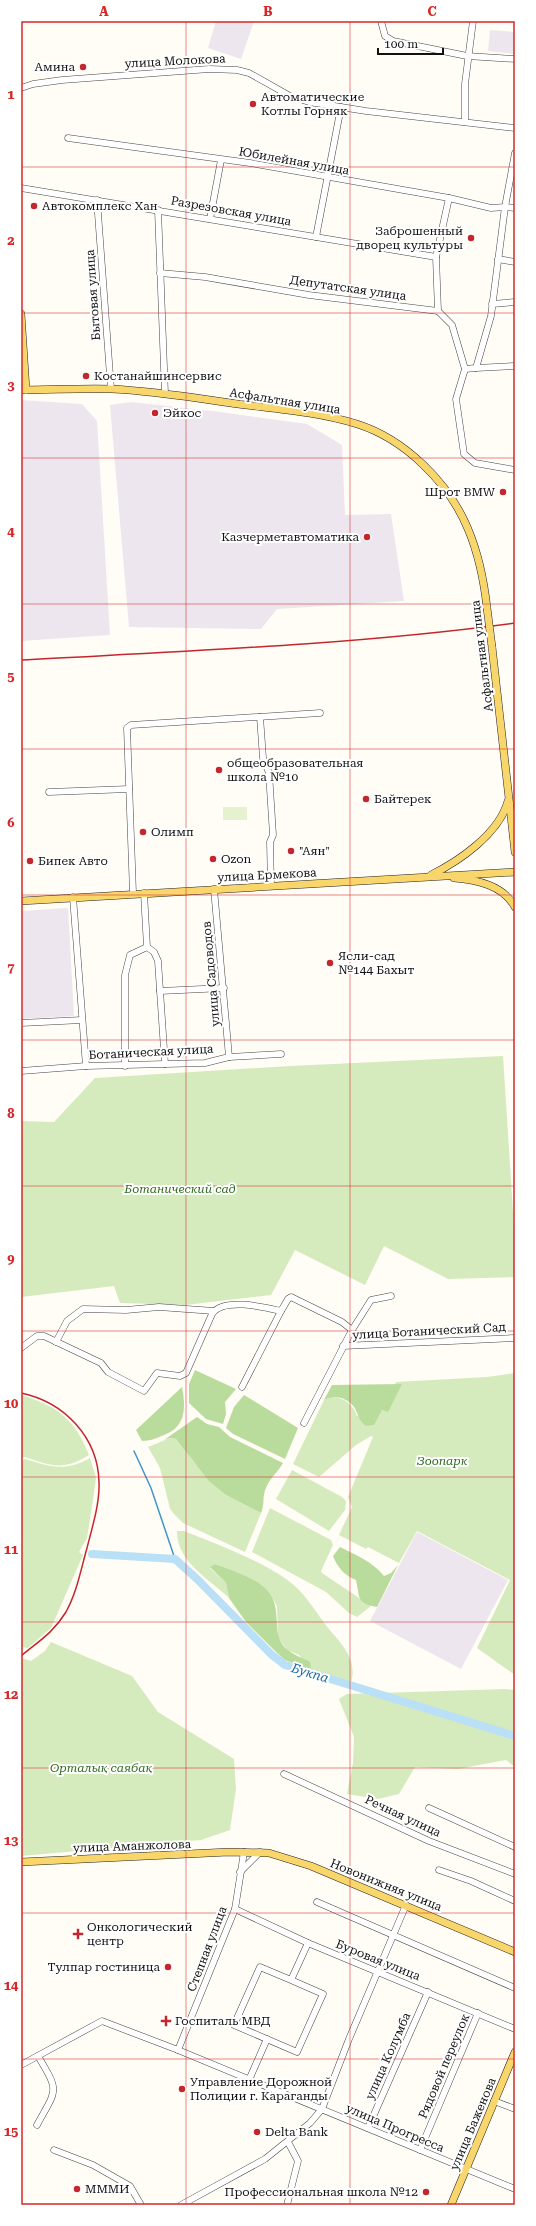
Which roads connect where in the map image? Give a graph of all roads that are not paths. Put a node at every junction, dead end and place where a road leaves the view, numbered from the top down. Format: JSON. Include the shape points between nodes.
{"nodes":[{"id":1,"x":381,"y":21,"type":"edge"},
{"id":2,"x":473,"y":21,"type":"edge"},
{"id":3,"x":467,"y":56,"type":"junction"},
{"id":4,"x":515,"y":59,"type":"edge"},
{"id":5,"x":21,"y":88,"type":"edge"},
{"id":6,"x":341,"y":107,"type":"junction"},
{"id":7,"x":465,"y":122,"type":"junction"},
{"id":8,"x":515,"y":128,"type":"edge"},
{"id":9,"x":68,"y":138,"type":"dead end"},
{"id":10,"x":515,"y":153,"type":"edge"},
{"id":11,"x":221,"y":160,"type":"junction"},
{"id":12,"x":329,"y":178,"type":"junction"},
{"id":13,"x":21,"y":188,"type":"edge"},
{"id":14,"x":449,"y":198,"type":"junction"},
{"id":15,"x":97,"y":200,"type":"junction"},
{"id":16,"x":505,"y":206,"type":"junction"},
{"id":17,"x":515,"y":208,"type":"edge"},
{"id":18,"x":158,"y":210,"type":"junction"},
{"id":19,"x":210,"y":219,"type":"junction"},
{"id":20,"x":316,"y":237,"type":"junction"},
{"id":21,"x":436,"y":256,"type":"junction"},
{"id":22,"x":498,"y":258,"type":"junction"},
{"id":23,"x":515,"y":262,"type":"edge"},
{"id":24,"x":160,"y":273,"type":"junction"},
{"id":25,"x":515,"y":302,"type":"edge"},
{"id":26,"x":492,"y":304,"type":"junction"},
{"id":27,"x":438,"y":311,"type":"junction"},
{"id":28,"x":21,"y":314,"type":"edge"},
{"id":29,"x":515,"y":366,"type":"edge"},
{"id":30,"x":476,"y":368,"type":"junction"},
{"id":31,"x":465,"y":369,"type":"junction"},
{"id":32,"x":111,"y":389,"type":"junction"},
{"id":33,"x":23,"y":390,"type":"edge"},
{"id":34,"x":165,"y":394,"type":"junction"},
{"id":35,"x":515,"y":470,"type":"edge"},
{"id":36,"x":320,"y":713,"type":"dead end"},
{"id":37,"x":260,"y":717,"type":"junction"},
{"id":38,"x":129,"y":789,"type":"junction"},
{"id":39,"x":49,"y":792,"type":"dead end"},
{"id":40,"x":509,"y":797,"type":"junction"},
{"id":41,"x":515,"y":852,"type":"edge"},
{"id":42,"x":515,"y":872,"type":"edge"},
{"id":43,"x":426,"y":878,"type":"junction"},
{"id":44,"x":271,"y":886,"type":"junction"},
{"id":45,"x":214,"y":889,"type":"junction"},
{"id":46,"x":133,"y":893,"type":"junction"},
{"id":47,"x":144,"y":893,"type":"junction"},
{"id":48,"x":73,"y":897,"type":"junction"},
{"id":49,"x":21,"y":901,"type":"edge"},
{"id":50,"x":515,"y":907,"type":"edge"},
{"id":51,"x":147,"y":948,"type":"junction"},
{"id":52,"x":224,"y":988,"type":"junction"},
{"id":53,"x":160,"y":990,"type":"junction"},
{"id":54,"x":82,"y":1020,"type":"junction"},
{"id":55,"x":21,"y":1023,"type":"edge"},
{"id":56,"x":281,"y":1054,"type":"dead end"},
{"id":57,"x":229,"y":1057,"type":"junction"},
{"id":58,"x":165,"y":1064,"type":"junction"},
{"id":59,"x":86,"y":1066,"type":"junction"},
{"id":60,"x":125,"y":1066,"type":"junction"},
{"id":61,"x":21,"y":1071,"type":"edge"},
{"id":62,"x":391,"y":1296,"type":"dead end"},
{"id":63,"x":214,"y":1311,"type":"junction"},
{"id":64,"x":281,"y":1311,"type":"junction"},
{"id":65,"x":352,"y":1330,"type":"junction"},
{"id":66,"x":515,"y":1338,"type":"edge"},
{"id":67,"x":56,"y":1342,"type":"junction"},
{"id":68,"x":343,"y":1346,"type":"junction"},
{"id":69,"x":21,"y":1348,"type":"edge"},
{"id":70,"x":242,"y":1387,"type":"dead end"},
{"id":71,"x":304,"y":1423,"type":"dead end"},
{"id":72,"x":284,"y":1774,"type":"dead end"},
{"id":73,"x":429,"y":1808,"type":"dead end"},
{"id":74,"x":515,"y":1848,"type":"edge"},
{"id":75,"x":244,"y":1852,"type":"junction"},
{"id":76,"x":260,"y":1852,"type":"junction"},
{"id":77,"x":21,"y":1862,"type":"edge"},
{"id":78,"x":439,"y":1870,"type":"dead end"},
{"id":79,"x":240,"y":1872,"type":"junction"},
{"id":80,"x":515,"y":1874,"type":"edge"},
{"id":81,"x":515,"y":1901,"type":"edge"},
{"id":82,"x":317,"y":1902,"type":"dead end"},
{"id":83,"x":406,"y":1905,"type":"junction"},
{"id":84,"x":235,"y":1909,"type":"junction"},
{"id":85,"x":393,"y":1934,"type":"junction"},
{"id":86,"x":308,"y":1944,"type":"junction"},
{"id":87,"x":515,"y":1952,"type":"edge"},
{"id":88,"x":378,"y":1971,"type":"junction"},
{"id":89,"x":291,"y":1980,"type":"junction"},
{"id":90,"x":515,"y":1988,"type":"edge"},
{"id":91,"x":428,"y":1992,"type":"junction"},
{"id":92,"x":478,"y":2013,"type":"junction"},
{"id":93,"x":515,"y":2029,"type":"edge"},
{"id":94,"x":267,"y":2039,"type":"junction"},
{"id":95,"x":178,"y":2050,"type":"junction"},
{"id":96,"x":515,"y":2052,"type":"edge"},
{"id":97,"x":38,"y":2056,"type":"junction"},
{"id":98,"x":21,"y":2065,"type":"edge"},
{"id":99,"x":249,"y":2080,"type":"junction"},
{"id":100,"x":494,"y":2101,"type":"junction"},
{"id":101,"x":322,"y":2109,"type":"junction"},
{"id":102,"x":515,"y":2109,"type":"edge"},
{"id":103,"x":37,"y":2125,"type":"dead end"},
{"id":104,"x":368,"y":2128,"type":"junction"},
{"id":105,"x":288,"y":2142,"type":"junction"},
{"id":106,"x":54,"y":2150,"type":"dead end"},
{"id":107,"x":420,"y":2150,"type":"junction"},
{"id":108,"x":466,"y":2169,"type":"junction"},
{"id":109,"x":515,"y":2189,"type":"edge"},
{"id":110,"x":141,"y":2205,"type":"edge"},
{"id":111,"x":181,"y":2205,"type":"edge"},
{"id":112,"x":287,"y":2205,"type":"edge"},
{"id":113,"x":451,"y":2205,"type":"edge"}],
"edges":[{"from":1,"to":3,"type":"street","via":[[385,36],[393,41]]},
{"from":2,"to":3,"type":"street"},
{"from":3,"to":4,"type":"street"},
{"from":3,"to":7,"type":"street"},
{"from":5,"to":6,"type":"street","name":"улица Молокова","via":[[62,80],[223,69],[249,73],[290,96]]},
{"from":6,"to":7,"type":"street","name":"улица Молокова"},
{"from":6,"to":12,"type":"street"},
{"from":7,"to":8,"type":"street","name":"улица Молокова"},
{"from":9,"to":11,"type":"street","name":"Юбилейная улица"},
{"from":10,"to":16,"type":"street"},
{"from":11,"to":12,"type":"street","name":"Юбилейная улица"},
{"from":11,"to":19,"type":"street"},
{"from":12,"to":14,"type":"street","name":"Юбилейная улица"},
{"from":12,"to":20,"type":"street"},
{"from":13,"to":15,"type":"street","name":"Разрезовская улица"},
{"from":14,"to":16,"type":"street","name":"Юбилейная улица","via":[[491,208]]},
{"from":14,"to":21,"type":"street"},
{"from":15,"to":18,"type":"street","name":"Разрезовская улица"},
{"from":15,"to":32,"type":"street","name":"Бытовая улица"},
{"from":16,"to":17,"type":"street","name":"Юбилейная улица"},
{"from":16,"to":22,"type":"street"},
{"from":18,"to":19,"type":"street","name":"Разрезовская улица"},
{"from":18,"to":24,"type":"street"},
{"from":19,"to":20,"type":"street","name":"Разрезовская улица"},
{"from":20,"to":21,"type":"street","name":"Разрезовская улица"},
{"from":21,"to":27,"type":"street"},
{"from":22,"to":23,"type":"street"},
{"from":22,"to":26,"type":"street"},
{"from":24,"to":27,"type":"street","name":"Депутатская улица","via":[[205,277],[309,295]]},
{"from":24,"to":34,"type":"street"},
{"from":25,"to":26,"type":"street"},
{"from":26,"to":30,"type":"street"},
{"from":27,"to":31,"type":"street","via":[[452,325]]},
{"from":28,"to":33,"type":"main road","name":"Асфальтная улица"},
{"from":29,"to":30,"type":"street"},
{"from":30,"to":31,"type":"street"},
{"from":31,"to":35,"type":"street","via":[[456,399],[464,454],[475,462]]},
{"from":32,"to":33,"type":"main road","name":"Асфальтная улица"},
{"from":32,"to":34,"type":"main road","name":"Асфальтная улица"},
{"from":34,"to":40,"type":"main road","name":"Асфальтная улица","bridge":true,"via":[[324,416],[358,425],[395,442],[422,464],[449,495],[467,527],[478,559],[487,608]]},
{"from":36,"to":37,"type":"street"},
{"from":37,"to":38,"type":"street","via":[[129,726],[126,732]]},
{"from":37,"to":44,"type":"street","via":[[263,758],[269,773],[273,827],[270,842]]},
{"from":38,"to":39,"type":"street"},
{"from":38,"to":46,"type":"street"},
{"from":40,"to":41,"type":"main road","name":"Асфальтная улица"},
{"from":40,"to":43,"type":"main road","via":[[505,810],[488,833],[457,861]]},
{"from":42,"to":43,"type":"main road","name":"улица Ермекова"},
{"from":43,"to":44,"type":"main road","name":"улица Ермекова"},
{"from":43,"to":50,"type":"main road","via":[[480,882],[502,892]]},
{"from":44,"to":45,"type":"main road","name":"улица Ермекова"},
{"from":45,"to":47,"type":"main road","name":"улица Ермекова"},
{"from":45,"to":52,"type":"street","name":"улица Садоводов"},
{"from":46,"to":47,"type":"main road","name":"улица Ермекова"},
{"from":46,"to":48,"type":"main road","name":"улица Ермекова"},
{"from":47,"to":51,"type":"street"},
{"from":48,"to":49,"type":"main road","name":"улица Ермекова"},
{"from":48,"to":54,"type":"street"},
{"from":51,"to":53,"type":"street","via":[[154,952],[158,961]]},
{"from":51,"to":60,"type":"street","via":[[130,955],[125,975]]},
{"from":52,"to":53,"type":"street"},
{"from":52,"to":57,"type":"street","name":"улица Садоводов"},
{"from":53,"to":58,"type":"street"},
{"from":54,"to":55,"type":"street"},
{"from":54,"to":59,"type":"street"},
{"from":56,"to":57,"type":"street","name":"Ботаническая улица"},
{"from":57,"to":58,"type":"street","name":"Ботаническая улица","via":[[205,1063]]},
{"from":58,"to":60,"type":"street","name":"Ботаническая улица"},
{"from":59,"to":60,"type":"street","name":"Ботаническая улица"},
{"from":59,"to":61,"type":"street","name":"Ботаническая улица"},
{"from":62,"to":65,"type":"street","via":[[371,1300]]},
{"from":63,"to":64,"type":"street","via":[[223,1305],[240,1305]]},
{"from":63,"to":67,"type":"street","via":[[159,1307],[126,1310],[83,1309],[67,1321]]},
{"from":63,"to":67,"type":"street","via":[[186,1373],[180,1376],[157,1373],[144,1391],[108,1372],[101,1363]]},
{"from":64,"to":65,"type":"street","name":"улица Ботанический Сад","via":[[291,1297],[342,1322]]},
{"from":64,"to":70,"type":"street"},
{"from":65,"to":68,"type":"street"},
{"from":66,"to":68,"type":"street","name":"улица Ботанический Сад"},
{"from":67,"to":69,"type":"street","via":[[44,1336],[37,1336]]},
{"from":68,"to":71,"type":"street"},
{"from":72,"to":80,"type":"street","name":"Речная улица","via":[[429,1841]]},
{"from":73,"to":74,"type":"street"},
{"from":75,"to":76,"type":"main road","name":"Новонижняя улица"},
{"from":75,"to":77,"type":"main road","name":"улица Аманжолова"},
{"from":75,"to":79,"type":"street","name":"Степная улица"},
{"from":76,"to":79,"type":"street"},
{"from":76,"to":83,"type":"main road","name":"Новонижняя улица","via":[[311,1866]]},
{"from":78,"to":81,"type":"street"},
{"from":79,"to":84,"type":"street","name":"Степная улица"},
{"from":82,"to":85,"type":"street"},
{"from":83,"to":85,"type":"street"},
{"from":83,"to":87,"type":"main road","name":"Новонижняя улица"},
{"from":84,"to":86,"type":"street","name":"Буровая улица"},
{"from":84,"to":95,"type":"street","name":"Степная улица"},
{"from":85,"to":88,"type":"street"},
{"from":85,"to":90,"type":"street"},
{"from":86,"to":88,"type":"street","name":"Буровая улица"},
{"from":86,"to":89,"type":"street"},
{"from":88,"to":91,"type":"street","name":"Буровая улица"},
{"from":88,"to":101,"type":"street","via":[[348,2039]]},
{"from":89,"to":94,"type":"street","via":[[323,1994],[297,2052]]},
{"from":89,"to":94,"type":"street","via":[[260,1967],[234,2025]]},
{"from":91,"to":92,"type":"street","name":"Буровая улица"},
{"from":91,"to":104,"type":"street","name":"улица Колумба"},
{"from":92,"to":93,"type":"street","name":"Буровая улица"},
{"from":92,"to":107,"type":"street","name":"Рядовой переулок"},
{"from":94,"to":99,"type":"street"},
{"from":95,"to":97,"type":"street","name":"улица Прогресса","via":[[102,2021]]},
{"from":95,"to":99,"type":"street","name":"улица Прогресса"},
{"from":96,"to":100,"type":"main road","name":"улица Баженова"},
{"from":97,"to":98,"type":"street","name":"улица Прогресса"},
{"from":97,"to":103,"type":"street","via":[[53,2082],[54,2094]]},
{"from":99,"to":101,"type":"street","name":"улица Прогресса"},
{"from":100,"to":102,"type":"street"},
{"from":100,"to":108,"type":"main road","name":"улица Баженова"},
{"from":101,"to":104,"type":"street","name":"улица Прогресса"},
{"from":101,"to":105,"type":"street"},
{"from":104,"to":107,"type":"street","name":"улица Прогресса"},
{"from":105,"to":111,"type":"street","via":[[265,2159]]},
{"from":105,"to":112,"type":"street","via":[[298,2161]]},
{"from":106,"to":110,"type":"street","via":[[93,2165],[130,2186]]},
{"from":107,"to":108,"type":"street","name":"улица Прогресса"},
{"from":108,"to":109,"type":"street","name":"улица Прогресса"},
{"from":108,"to":113,"type":"main road","name":"улица Баженова"}]}
